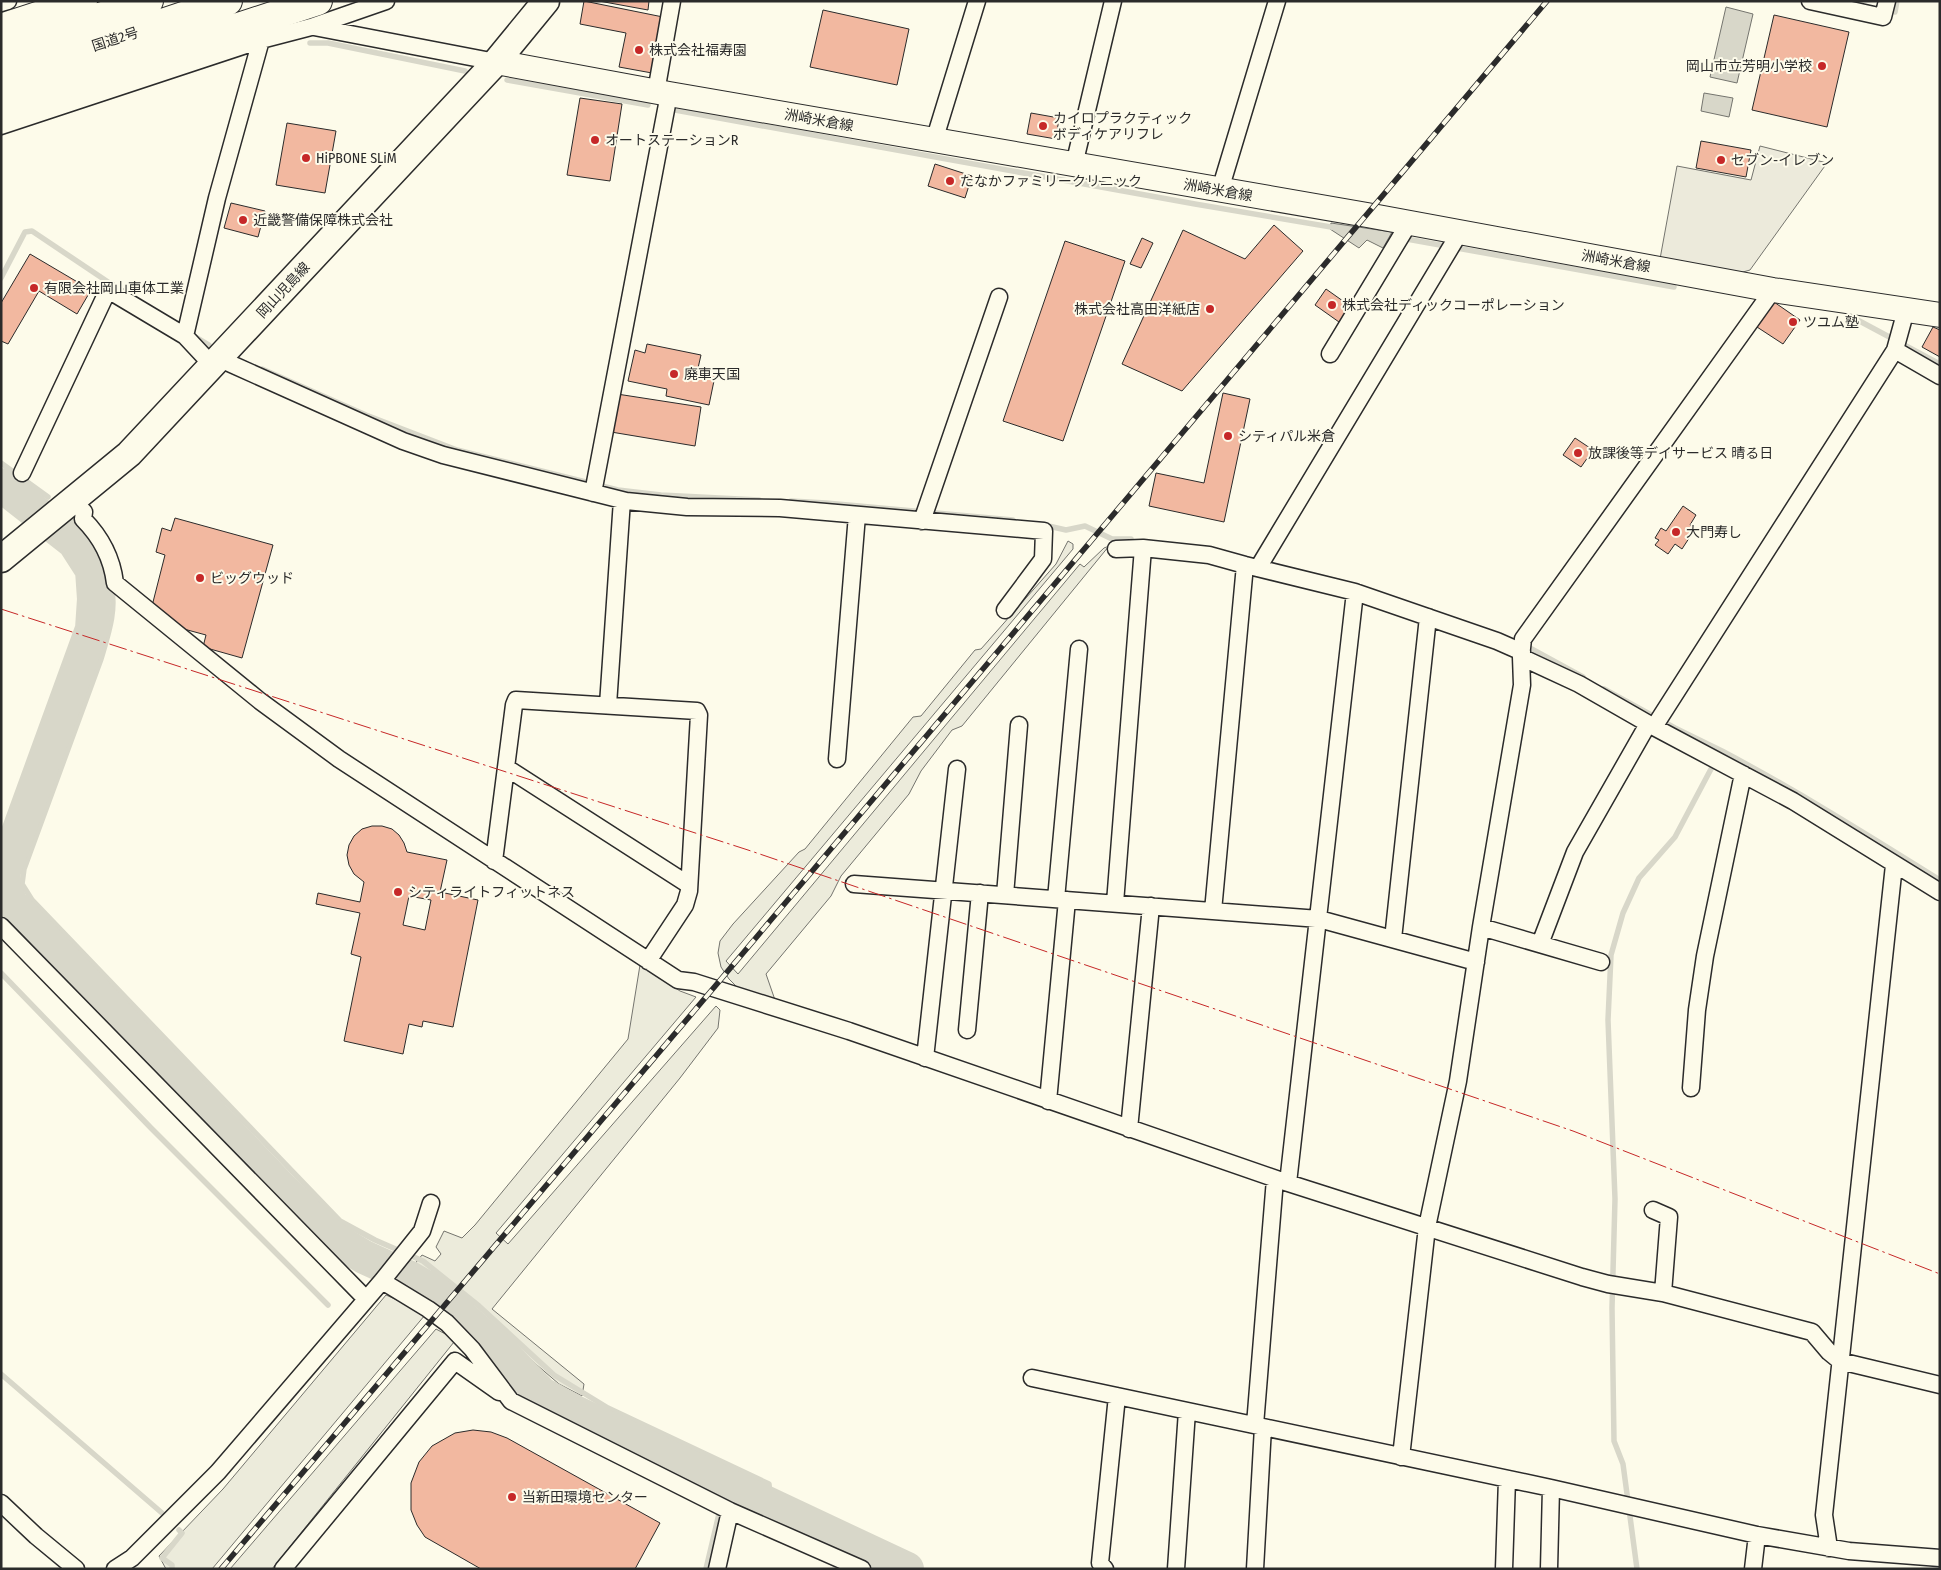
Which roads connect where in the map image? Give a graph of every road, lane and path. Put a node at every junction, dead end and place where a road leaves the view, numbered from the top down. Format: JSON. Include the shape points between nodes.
{"nodes":[{"id":1,"x":8,"y":1,"type":"edge"},
{"id":2,"x":83,"y":1,"type":"edge"},
{"id":3,"x":149,"y":1,"type":"edge"},
{"id":4,"x":228,"y":1,"type":"edge"},
{"id":5,"x":386,"y":1,"type":"edge"},
{"id":6,"x":672,"y":1,"type":"edge"},
{"id":7,"x":977,"y":1,"type":"edge"},
{"id":8,"x":1113,"y":1,"type":"edge"},
{"id":9,"x":1277,"y":1,"type":"edge"},
{"id":10,"x":1810,"y":1,"type":"edge"},
{"id":11,"x":1887,"y":1,"type":"edge"},
{"id":12,"x":1,"y":3,"type":"edge"},
{"id":13,"x":539,"y":6,"type":"edge"},
{"id":14,"x":315,"y":14,"type":"edge"},
{"id":15,"x":1,"y":28,"type":"edge"},
{"id":16,"x":260,"y":40,"type":"junction"},
{"id":17,"x":1,"y":50,"type":"edge"},
{"id":18,"x":496,"y":62,"type":"junction"},
{"id":19,"x":1,"y":76,"type":"edge"},
{"id":20,"x":663,"y":93,"type":"junction"},
{"id":21,"x":1,"y":105,"type":"edge"},
{"id":22,"x":1,"y":126,"type":"edge"},
{"id":23,"x":934,"y":141,"type":"junction"},
{"id":24,"x":1074,"y":165,"type":"junction"},
{"id":25,"x":1220,"y":190,"type":"junction"},
{"id":26,"x":1403,"y":232,"type":"junction"},
{"id":27,"x":1454,"y":242,"type":"junction"},
{"id":28,"x":1773,"y":290,"type":"junction"},
{"id":29,"x":999,"y":297,"type":"dead end"},
{"id":30,"x":1906,"y":310,"type":"junction"},
{"id":31,"x":1940,"y":315,"type":"edge"},
{"id":32,"x":186,"y":332,"type":"junction"},
{"id":33,"x":1897,"y":344,"type":"junction"},
{"id":34,"x":1330,"y":354,"type":"dead end"},
{"id":35,"x":216,"y":362,"type":"junction"},
{"id":36,"x":1940,"y":376,"type":"edge"},
{"id":37,"x":22,"y":474,"type":"dead end"},
{"id":38,"x":594,"y":487,"type":"junction"},
{"id":39,"x":622,"y":500,"type":"junction"},
{"id":40,"x":55,"y":515,"type":"junction"},
{"id":41,"x":858,"y":515,"type":"junction"},
{"id":42,"x":924,"y":516,"type":"junction"},
{"id":43,"x":1143,"y":548,"type":"junction"},
{"id":44,"x":1116,"y":549,"type":"dead end"},
{"id":45,"x":1,"y":559,"type":"edge"},
{"id":46,"x":1251,"y":567,"type":"junction"},
{"id":47,"x":1355,"y":592,"type":"junction"},
{"id":48,"x":1005,"y":610,"type":"dead end"},
{"id":49,"x":1428,"y":617,"type":"junction"},
{"id":50,"x":1079,"y":649,"type":"dead end"},
{"id":51,"x":1521,"y":655,"type":"junction"},
{"id":52,"x":608,"y":705,"type":"junction"},
{"id":53,"x":1655,"y":722,"type":"junction"},
{"id":54,"x":1019,"y":725,"type":"dead end"},
{"id":55,"x":837,"y":760,"type":"dead end"},
{"id":56,"x":506,"y":768,"type":"junction"},
{"id":57,"x":957,"y":769,"type":"dead end"},
{"id":58,"x":1743,"y":774,"type":"junction"},
{"id":59,"x":494,"y":861,"type":"junction"},
{"id":60,"x":1894,"y":865,"type":"junction"},
{"id":61,"x":854,"y":884,"type":"dead end"},
{"id":62,"x":689,"y":885,"type":"junction"},
{"id":63,"x":943,"y":890,"type":"junction"},
{"id":64,"x":1940,"y":892,"type":"edge"},
{"id":65,"x":980,"y":893,"type":"junction"},
{"id":66,"x":1006,"y":895,"type":"junction"},
{"id":67,"x":1061,"y":899,"type":"junction"},
{"id":68,"x":1115,"y":903,"type":"junction"},
{"id":69,"x":1151,"y":906,"type":"junction"},
{"id":70,"x":1213,"y":911,"type":"junction"},
{"id":71,"x":1319,"y":919,"type":"junction"},
{"id":72,"x":1,"y":926,"type":"edge"},
{"id":73,"x":1481,"y":927,"type":"junction"},
{"id":74,"x":1393,"y":939,"type":"junction"},
{"id":75,"x":1540,"y":944,"type":"junction"},
{"id":76,"x":648,"y":961,"type":"junction"},
{"id":77,"x":1476,"y":962,"type":"junction"},
{"id":78,"x":1601,"y":962,"type":"dead end"},
{"id":79,"x":967,"y":1030,"type":"dead end"},
{"id":80,"x":925,"y":1058,"type":"junction"},
{"id":81,"x":1691,"y":1088,"type":"dead end"},
{"id":82,"x":1048,"y":1101,"type":"junction"},
{"id":83,"x":1129,"y":1129,"type":"junction"},
{"id":84,"x":1282,"y":1181,"type":"junction"},
{"id":85,"x":430,"y":1203,"type":"dead end"},
{"id":86,"x":1653,"y":1210,"type":"dead end"},
{"id":87,"x":1427,"y":1227,"type":"junction"},
{"id":88,"x":383,"y":1279,"type":"junction"},
{"id":89,"x":1663,"y":1293,"type":"junction"},
{"id":90,"x":366,"y":1299,"type":"junction"},
{"id":91,"x":1840,"y":1361,"type":"junction"},
{"id":92,"x":1032,"y":1378,"type":"dead end"},
{"id":93,"x":1940,"y":1385,"type":"edge"},
{"id":94,"x":1117,"y":1396,"type":"junction"},
{"id":95,"x":511,"y":1401,"type":"junction"},
{"id":96,"x":1187,"y":1411,"type":"junction"},
{"id":97,"x":1259,"y":1426,"type":"junction"},
{"id":98,"x":1401,"y":1457,"type":"junction"},
{"id":99,"x":1507,"y":1479,"type":"junction"},
{"id":100,"x":1551,"y":1488,"type":"junction"},
{"id":101,"x":1,"y":1503,"type":"edge"},
{"id":102,"x":723,"y":1507,"type":"junction"},
{"id":103,"x":1758,"y":1535,"type":"junction"},
{"id":104,"x":1829,"y":1548,"type":"junction"},
{"id":105,"x":1940,"y":1558,"type":"edge"},
{"id":106,"x":76,"y":1569,"type":"edge"},
{"id":107,"x":114,"y":1569,"type":"edge"},
{"id":108,"x":283,"y":1569,"type":"edge"},
{"id":109,"x":717,"y":1569,"type":"edge"},
{"id":110,"x":862,"y":1569,"type":"edge"},
{"id":111,"x":1105,"y":1569,"type":"edge"},
{"id":112,"x":1176,"y":1569,"type":"edge"},
{"id":113,"x":1256,"y":1569,"type":"edge"},
{"id":114,"x":1504,"y":1569,"type":"edge"},
{"id":115,"x":1549,"y":1569,"type":"edge"},
{"id":116,"x":1753,"y":1569,"type":"edge"}],
"edges":[{"from":1,"to":12,"type":"street"},
{"from":2,"to":15,"type":"highway"},
{"from":3,"to":17,"type":"highway","name":"国道2号"},
{"from":4,"to":19,"type":"highway","name":"国道2号"},
{"from":5,"to":14,"type":"street"},
{"from":6,"to":20,"type":"street"},
{"from":7,"to":23,"type":"street"},
{"from":8,"to":24,"type":"street"},
{"from":9,"to":25,"type":"street"},
{"from":10,"to":11,"type":"street","via":[[1883,17]]},
{"from":13,"to":18,"type":"main road","name":"岡山児島線"},
{"from":14,"to":16,"type":"street"},
{"from":14,"to":18,"type":"street"},
{"from":14,"to":21,"type":"highway","via":[[235,28]]},
{"from":16,"to":22,"type":"street"},
{"from":16,"to":32,"type":"street","via":[[217,198]]},
{"from":18,"to":20,"type":"main road","name":"洲崎米倉線"},
{"from":18,"to":35,"type":"main road","name":"岡山児島線"},
{"from":20,"to":23,"type":"main road","name":"洲崎米倉線"},
{"from":20,"to":38,"type":"street"},
{"from":23,"to":24,"type":"main road","name":"洲崎米倉線"},
{"from":24,"to":25,"type":"main road","name":"洲崎米倉線"},
{"from":25,"to":26,"type":"main road","name":"洲崎米倉線"},
{"from":26,"to":27,"type":"main road","name":"洲崎米倉線"},
{"from":26,"to":34,"type":"street"},
{"from":27,"to":28,"type":"main road","name":"洲崎米倉線"},
{"from":27,"to":46,"type":"street"},
{"from":28,"to":30,"type":"main road","name":"洲崎米倉線"},
{"from":28,"to":51,"type":"street","via":[[1523,639]]},
{"from":29,"to":42,"type":"street"},
{"from":30,"to":31,"type":"main road","name":"洲崎米倉線"},
{"from":30,"to":33,"type":"street"},
{"from":32,"to":35,"type":"street"},
{"from":32,"to":37,"type":"street","via":[[108,290]]},
{"from":33,"to":36,"type":"street"},
{"from":33,"to":53,"type":"street"},
{"from":35,"to":38,"type":"street","via":[[403,441],[444,455]]},
{"from":35,"to":40,"type":"main road","name":"岡山児島線","via":[[129,454]]},
{"from":38,"to":39,"type":"street"},
{"from":39,"to":41,"type":"street","via":[[687,507],[780,508]]},
{"from":39,"to":52,"type":"street"},
{"from":40,"to":45,"type":"main road","name":"岡山児島線"},
{"from":40,"to":59,"type":"street","via":[[84,512],[83,518],[96,531],[106,550],[115,583],[268,707],[339,759]]},
{"from":41,"to":42,"type":"street"},
{"from":41,"to":55,"type":"street"},
{"from":42,"to":48,"type":"street","via":[[1044,531],[1043,559]]},
{"from":43,"to":44,"type":"street"},
{"from":43,"to":46,"type":"street","via":[[1209,555]]},
{"from":43,"to":68,"type":"street"},
{"from":46,"to":47,"type":"street"},
{"from":46,"to":70,"type":"street"},
{"from":47,"to":49,"type":"street"},
{"from":47,"to":71,"type":"street"},
{"from":49,"to":51,"type":"street","via":[[1496,640]]},
{"from":49,"to":74,"type":"street"},
{"from":50,"to":67,"type":"street"},
{"from":51,"to":53,"type":"street"},
{"from":51,"to":73,"type":"street","via":[[1522,685]]},
{"from":52,"to":56,"type":"street","via":[[516,700]]},
{"from":52,"to":62,"type":"street","via":[[697,711],[699,715]]},
{"from":53,"to":58,"type":"street"},
{"from":53,"to":75,"type":"street","via":[[1574,852]]},
{"from":54,"to":66,"type":"street"},
{"from":56,"to":59,"type":"street"},
{"from":56,"to":62,"type":"street"},
{"from":57,"to":63,"type":"street"},
{"from":58,"to":60,"type":"street"},
{"from":58,"to":81,"type":"street","via":[[1705,956]]},
{"from":59,"to":76,"type":"street"},
{"from":60,"to":64,"type":"street"},
{"from":60,"to":91,"type":"street"},
{"from":61,"to":63,"type":"street"},
{"from":62,"to":76,"type":"street","via":[[685,905]]},
{"from":63,"to":65,"type":"street"},
{"from":63,"to":80,"type":"street"},
{"from":65,"to":66,"type":"street"},
{"from":65,"to":79,"type":"street"},
{"from":66,"to":67,"type":"street"},
{"from":67,"to":68,"type":"street"},
{"from":67,"to":82,"type":"street"},
{"from":68,"to":69,"type":"street"},
{"from":69,"to":70,"type":"street"},
{"from":69,"to":83,"type":"street"},
{"from":70,"to":71,"type":"street"},
{"from":71,"to":74,"type":"street"},
{"from":71,"to":84,"type":"street"},
{"from":72,"to":90,"type":"street"},
{"from":73,"to":75,"type":"street"},
{"from":73,"to":77,"type":"street"},
{"from":74,"to":77,"type":"street"},
{"from":75,"to":78,"type":"street"},
{"from":76,"to":80,"type":"street","via":[[678,980],[694,982]]},
{"from":77,"to":87,"type":"street","via":[[1458,1081]]},
{"from":80,"to":82,"type":"street"},
{"from":82,"to":83,"type":"street"},
{"from":83,"to":84,"type":"street"},
{"from":84,"to":87,"type":"street"},
{"from":84,"to":97,"type":"street"},
{"from":85,"to":88,"type":"street","via":[[422,1231]]},
{"from":86,"to":89,"type":"street","via":[[1669,1217]]},
{"from":87,"to":89,"type":"street","via":[[1612,1284]]},
{"from":87,"to":98,"type":"street"},
{"from":88,"to":90,"type":"street"},
{"from":88,"to":95,"type":"street","via":[[447,1324],[472,1349]]},
{"from":89,"to":91,"type":"street","via":[[1812,1332]]},
{"from":90,"to":107,"type":"street","via":[[218,1472],[132,1558]]},
{"from":91,"to":93,"type":"street"},
{"from":91,"to":104,"type":"street","via":[[1824,1515]]},
{"from":92,"to":94,"type":"street"},
{"from":94,"to":96,"type":"street"},
{"from":94,"to":111,"type":"street","via":[[1100,1563]]},
{"from":95,"to":102,"type":"street"},
{"from":95,"to":108,"type":"street","via":[[455,1361]]},
{"from":96,"to":97,"type":"street"},
{"from":96,"to":112,"type":"street"},
{"from":97,"to":98,"type":"street"},
{"from":97,"to":113,"type":"street"},
{"from":98,"to":99,"type":"street"},
{"from":99,"to":100,"type":"street"},
{"from":99,"to":114,"type":"street"},
{"from":100,"to":103,"type":"street"},
{"from":100,"to":115,"type":"street"},
{"from":101,"to":106,"type":"street"},
{"from":102,"to":109,"type":"street"},
{"from":102,"to":110,"type":"street"},
{"from":103,"to":104,"type":"street"},
{"from":103,"to":116,"type":"street"},
{"from":104,"to":105,"type":"street"}]}
